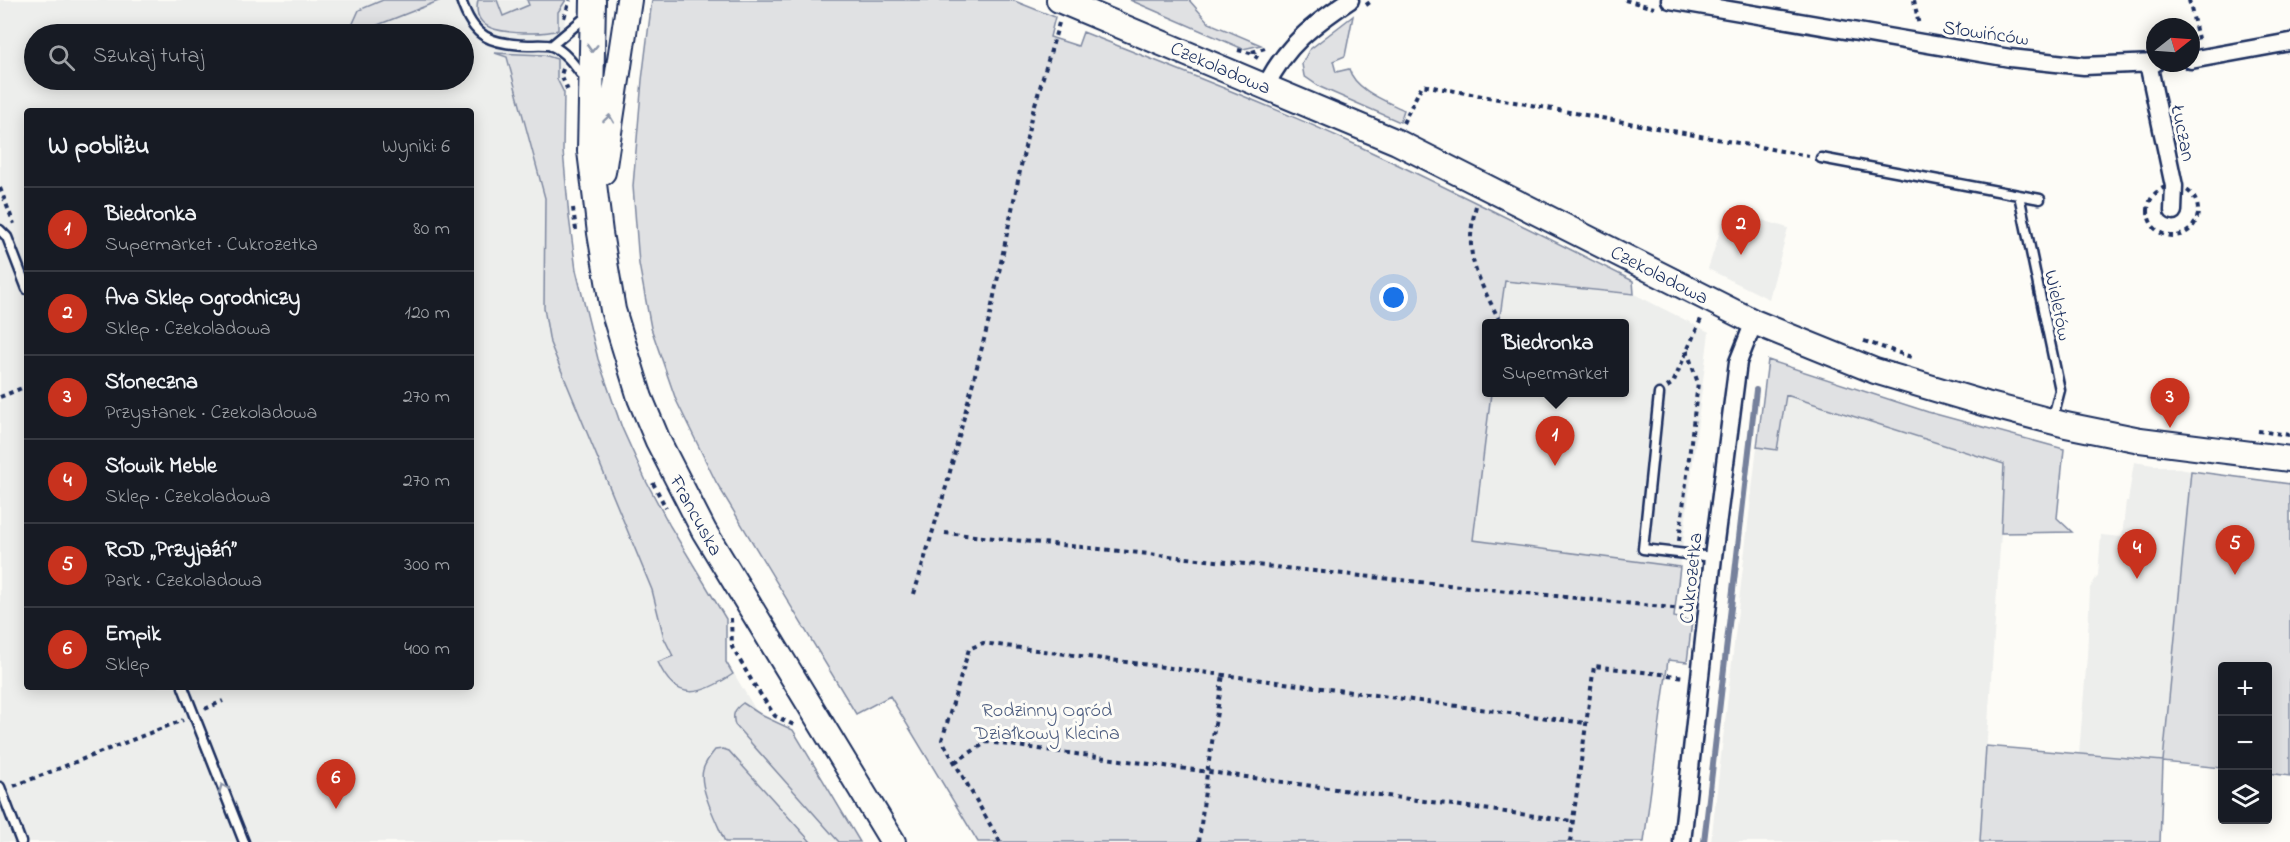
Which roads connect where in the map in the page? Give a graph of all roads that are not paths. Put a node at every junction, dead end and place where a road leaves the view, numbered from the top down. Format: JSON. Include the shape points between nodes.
{"nodes":[{"id":1,"x":461,"y":0,"type":"edge"},
{"id":2,"x":629,"y":0,"type":"edge"},
{"id":3,"x":1670,"y":0,"type":"edge"},
{"id":4,"x":1346,"y":1,"type":"edge"},
{"id":5,"x":1063,"y":2,"type":"edge"},
{"id":6,"x":593,"y":5,"type":"edge"},
{"id":7,"x":473,"y":24,"type":"edge"},
{"id":8,"x":474,"y":25,"type":"edge"},
{"id":9,"x":2290,"y":42,"type":"edge"},
{"id":10,"x":551,"y":46,"type":"junction"},
{"id":11,"x":2200,"y":52,"type":"edge"},
{"id":12,"x":2146,"y":63,"type":"edge"},
{"id":13,"x":2154,"y":72,"type":"edge"},
{"id":14,"x":590,"y":86,"type":"junction"},
{"id":15,"x":1266,"y":86,"type":"junction"},
{"id":16,"x":1821,"y":158,"type":"road end"},
{"id":17,"x":2019,"y":195,"type":"junction"},
{"id":18,"x":597,"y":198,"type":"junction"},
{"id":19,"x":2040,"y":199,"type":"dead end"},
{"id":20,"x":2174,"y":211,"type":"dead end"},
{"id":21,"x":0,"y":230,"type":"edge"},
{"id":22,"x":24,"y":281,"type":"edge"},
{"id":23,"x":1754,"y":322,"type":"junction"},
{"id":24,"x":1659,"y":394,"type":"road end"},
{"id":25,"x":2052,"y":421,"type":"junction"},
{"id":26,"x":2290,"y":459,"type":"edge"},
{"id":27,"x":1713,"y":557,"type":"junction"},
{"id":28,"x":184,"y":690,"type":"edge"},
{"id":29,"x":0,"y":787,"type":"edge"},
{"id":30,"x":21,"y":842,"type":"edge"},
{"id":31,"x":244,"y":842,"type":"edge"},
{"id":32,"x":893,"y":842,"type":"edge"},
{"id":33,"x":1682,"y":842,"type":"edge"}],
"edges":[{"from":1,"to":7,"type":"lane"},
{"from":18,"to":2,"type":"street","one_way":true},
{"from":3,"to":12,"type":"street","name":"Słowińców","via":[[2010,58],[2084,66]]},
{"from":4,"to":15,"type":"street","via":[[1295,43],[1277,64]]},
{"from":5,"to":15,"type":"street","name":"Czekoladowa"},
{"from":6,"to":10,"type":"lane"},
{"from":6,"to":14,"type":"street","name":"Francuska","one_way":true},
{"from":8,"to":10,"type":"lane","via":[[488,40],[508,45]]},
{"from":9,"to":11,"type":"street"},
{"from":10,"to":14,"type":"lane","via":[[570,60]]},
{"from":13,"to":20,"type":"street","name":"Łuczan","via":[[2174,186]]},
{"from":14,"to":18,"type":"street","name":"Francuska","via":[[590,151]]},
{"from":15,"to":23,"type":"street","name":"Czekoladowa","via":[[1397,142]]},
{"from":16,"to":17,"type":"lane"},
{"from":17,"to":19,"type":"lane"},
{"from":17,"to":25,"type":"lane","name":"Wieletów","via":[[2060,390]]},
{"from":18,"to":32,"type":"street","name":"Francuska","via":[[608,287],[625,354],[658,441],[704,531]]},
{"from":21,"to":22,"type":"lane","via":[[7,237]]},
{"from":23,"to":25,"type":"street","name":"Czekoladowa","via":[[1875,370]]},
{"from":23,"to":27,"type":"street","name":"Cukrozetka","via":[[1738,362]]},
{"from":24,"to":27,"type":"lane","via":[[1642,549]]},
{"from":25,"to":26,"type":"street","name":"Czekoladowa","via":[[2140,440]]},
{"from":27,"to":33,"type":"street","name":"Cukrozetka"},
{"from":31,"to":28,"type":"lane","one_way":true},
{"from":29,"to":30,"type":"lane"}]}
